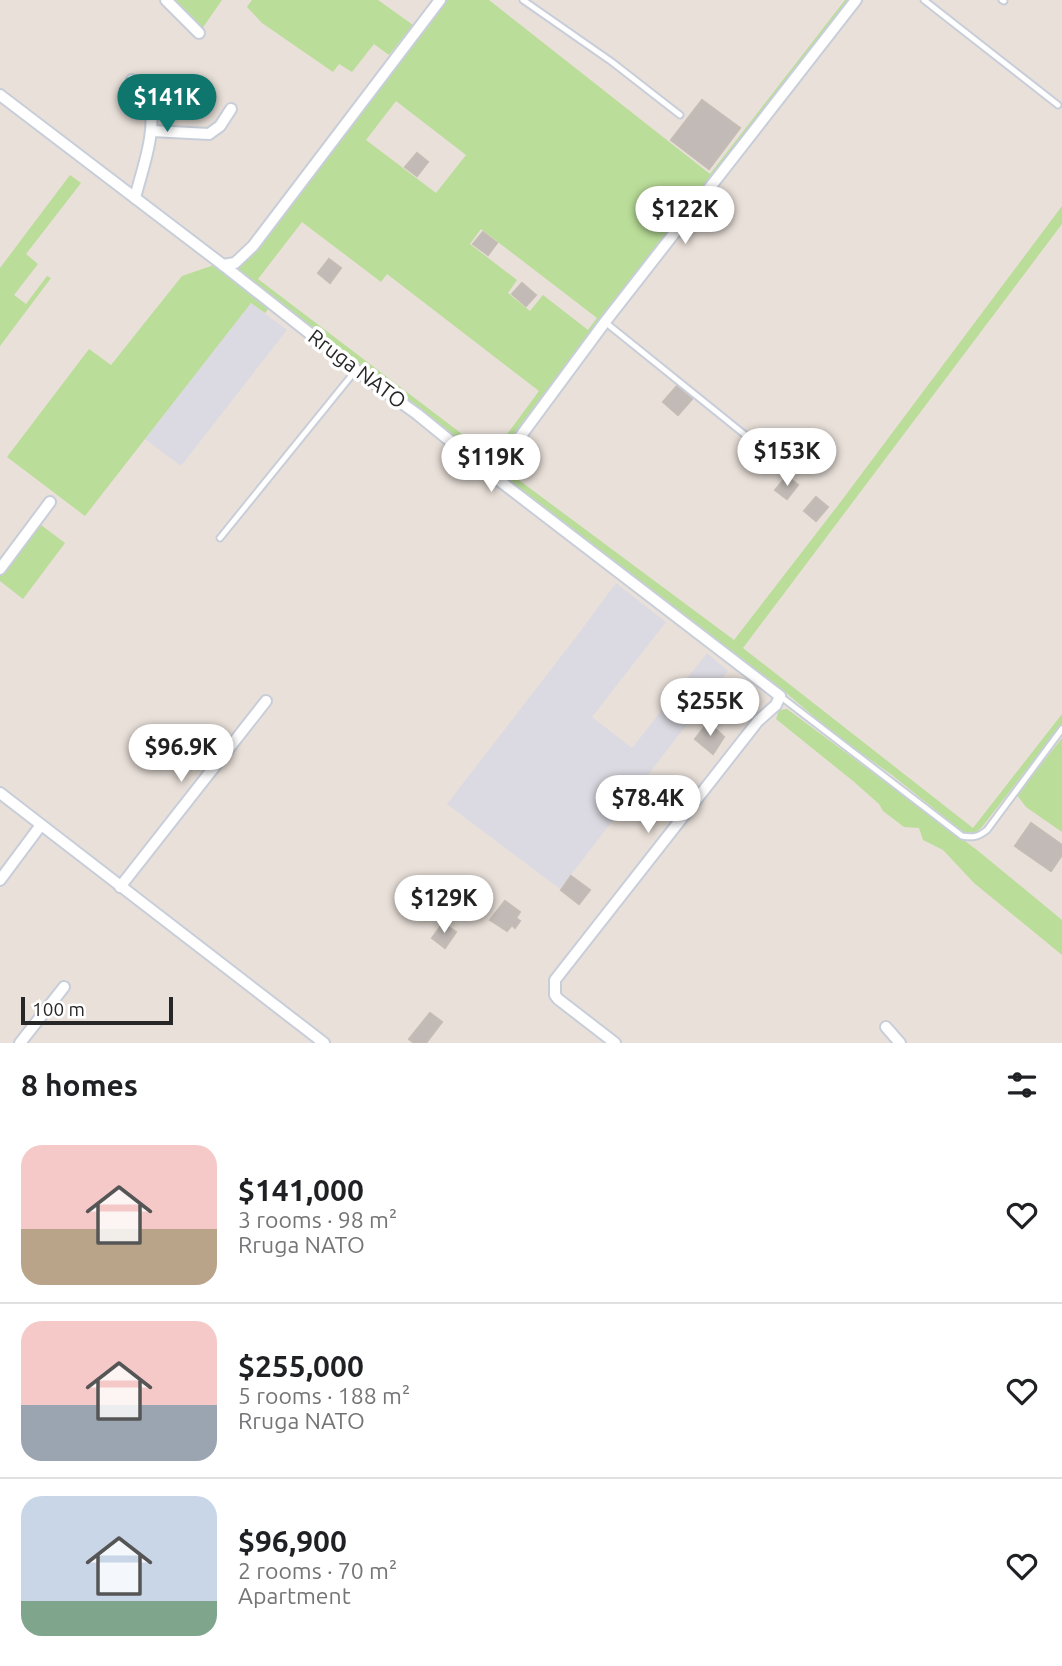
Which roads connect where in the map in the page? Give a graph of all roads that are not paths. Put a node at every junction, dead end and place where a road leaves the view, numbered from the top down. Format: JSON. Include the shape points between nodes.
{"nodes":[{"id":1,"x":166,"y":0,"type":"edge"},
{"id":2,"x":440,"y":0,"type":"edge"},
{"id":3,"x":523,"y":0,"type":"edge"},
{"id":4,"x":856,"y":0,"type":"edge"},
{"id":5,"x":924,"y":0,"type":"edge"},
{"id":6,"x":198,"y":33,"type":"dead end"},
{"id":7,"x":132,"y":80,"type":"dead end"},
{"id":8,"x":0,"y":95,"type":"edge"},
{"id":9,"x":1058,"y":105,"type":"dead end"},
{"id":10,"x":231,"y":109,"type":"dead end"},
{"id":11,"x":680,"y":115,"type":"dead end"},
{"id":12,"x":152,"y":131,"type":"junction"},
{"id":13,"x":135,"y":198,"type":"junction"},
{"id":14,"x":223,"y":265,"type":"junction"},
{"id":15,"x":605,"y":322,"type":"junction"},
{"id":16,"x":356,"y":370,"type":"junction"},
{"id":17,"x":780,"y":463,"type":"dead end"},
{"id":18,"x":492,"y":475,"type":"junction"},
{"id":19,"x":50,"y":502,"type":"dead end"},
{"id":20,"x":220,"y":537,"type":"dead end"},
{"id":21,"x":0,"y":569,"type":"edge"},
{"id":22,"x":780,"y":696,"type":"junction"},
{"id":23,"x":266,"y":701,"type":"dead end"},
{"id":24,"x":1062,"y":729,"type":"edge"},
{"id":25,"x":0,"y":793,"type":"edge"},
{"id":26,"x":41,"y":825,"type":"junction"},
{"id":27,"x":0,"y":880,"type":"edge"},
{"id":28,"x":120,"y":887,"type":"junction"},
{"id":29,"x":64,"y":987,"type":"dead end"},
{"id":30,"x":886,"y":1027,"type":"dead end"},
{"id":31,"x":20,"y":1043,"type":"edge"},
{"id":32,"x":324,"y":1043,"type":"edge"},
{"id":33,"x":615,"y":1043,"type":"edge"},
{"id":34,"x":900,"y":1043,"type":"edge"}],
"edges":[{"from":1,"to":6,"type":"street"},
{"from":2,"to":14,"type":"street","via":[[253,246],[235,263]]},
{"from":3,"to":11,"type":"lane"},
{"from":4,"to":15,"type":"street"},
{"from":5,"to":9,"type":"lane"},
{"from":7,"to":12,"type":"street","via":[[148,100]]},
{"from":8,"to":13,"type":"street","name":"Rruga NATO"},
{"from":10,"to":12,"type":"street","via":[[209,134]]},
{"from":12,"to":13,"type":"street"},
{"from":13,"to":14,"type":"street","name":"Rruga NATO"},
{"from":14,"to":16,"type":"street","name":"Rruga NATO"},
{"from":15,"to":17,"type":"lane"},
{"from":15,"to":18,"type":"street"},
{"from":16,"to":18,"type":"street","name":"Rruga NATO"},
{"from":16,"to":20,"type":"lane"},
{"from":18,"to":22,"type":"street","name":"Rruga NATO"},
{"from":19,"to":21,"type":"street"},
{"from":22,"to":24,"type":"lane","via":[[962,836],[971,838],[986,830]]},
{"from":22,"to":33,"type":"street","via":[[555,980],[558,999]]},
{"from":23,"to":28,"type":"street"},
{"from":25,"to":26,"type":"street"},
{"from":26,"to":27,"type":"street"},
{"from":26,"to":28,"type":"street"},
{"from":28,"to":32,"type":"street"},
{"from":29,"to":31,"type":"street"},
{"from":30,"to":34,"type":"street"}]}
